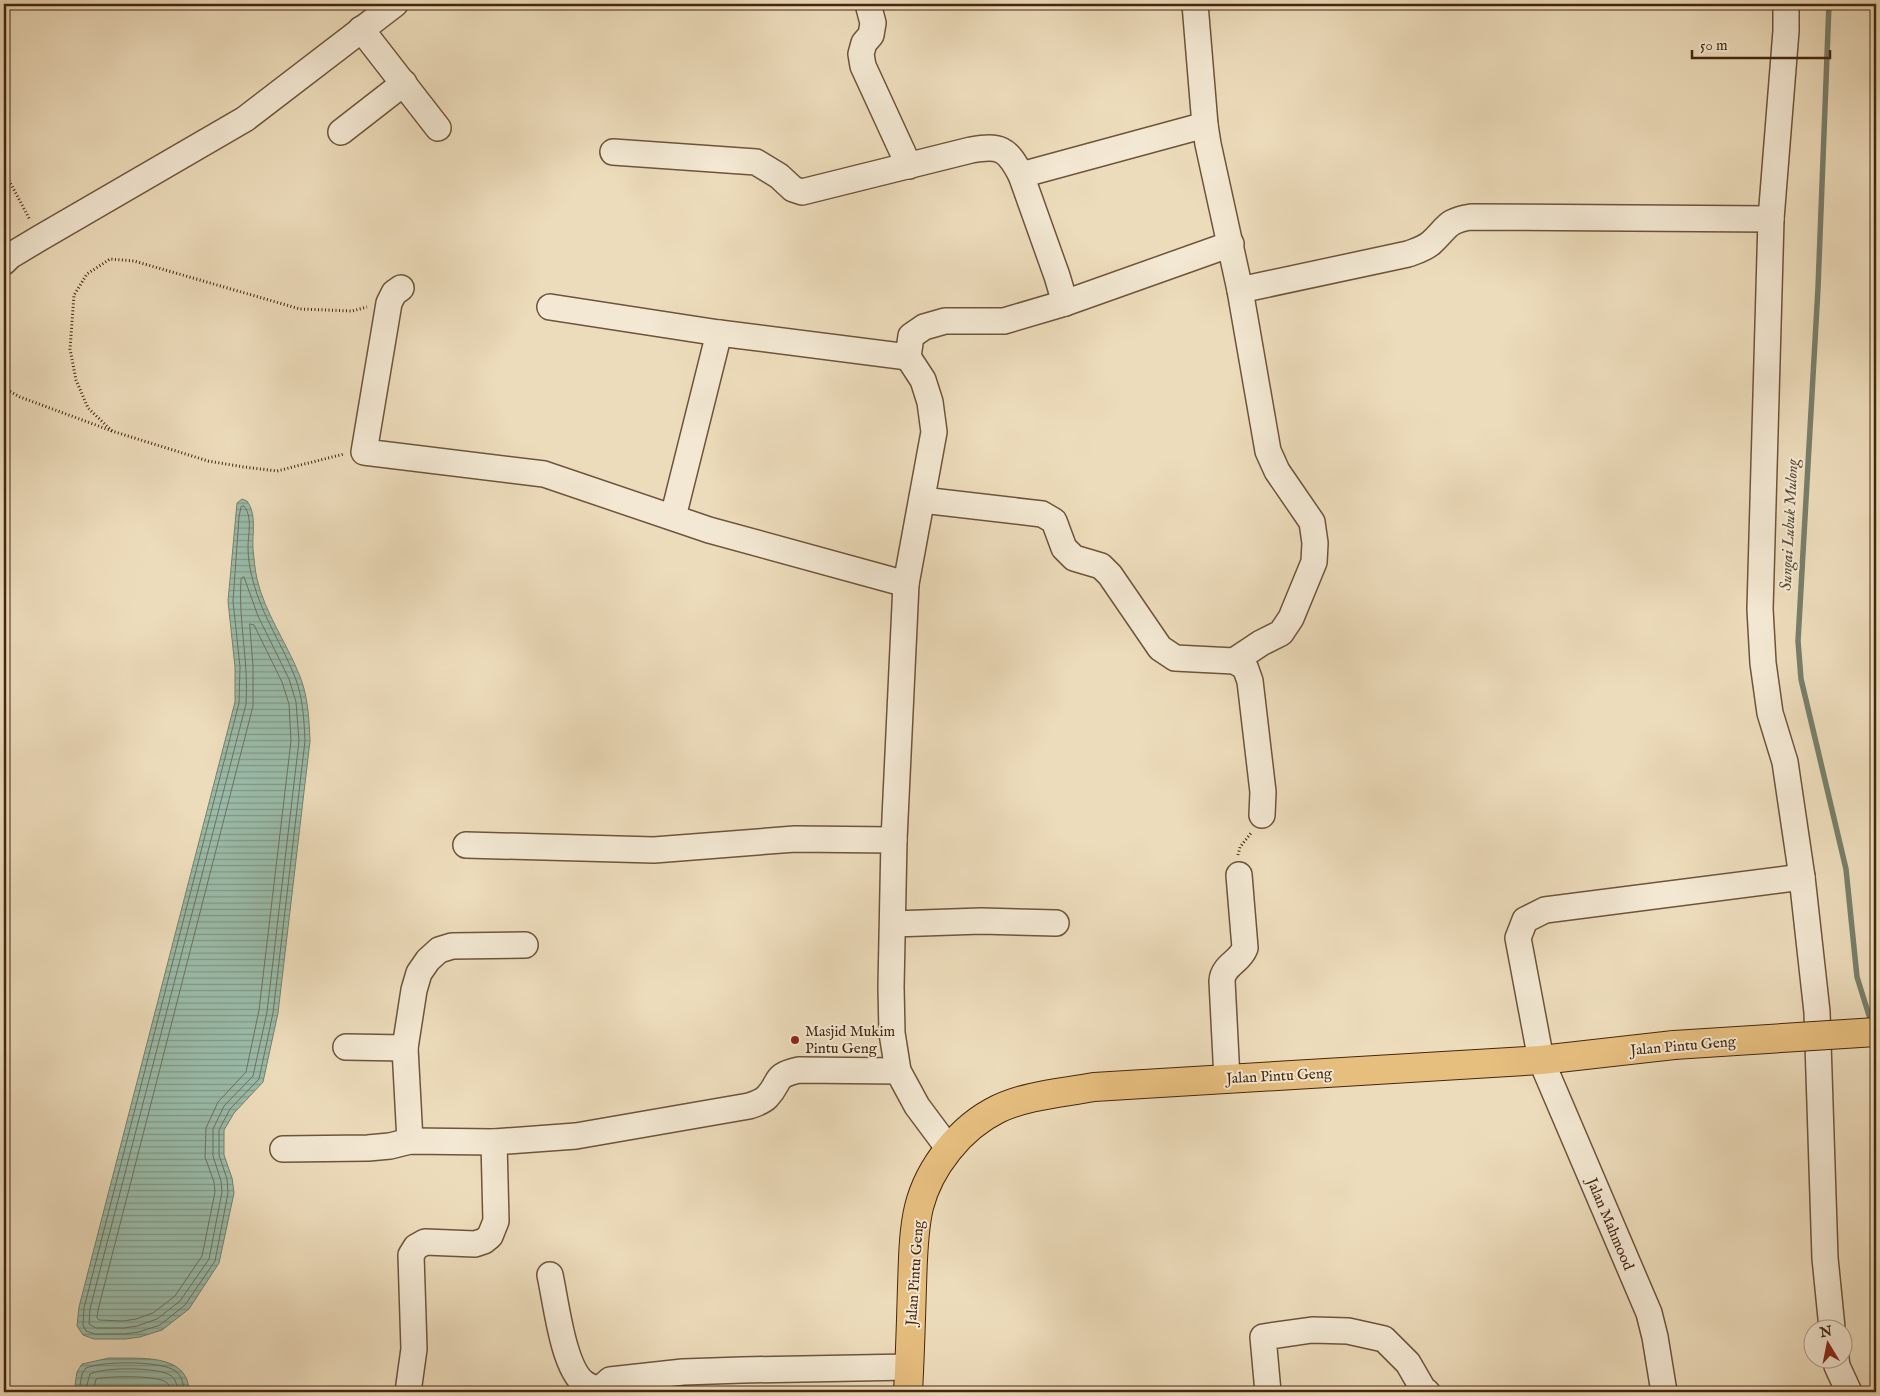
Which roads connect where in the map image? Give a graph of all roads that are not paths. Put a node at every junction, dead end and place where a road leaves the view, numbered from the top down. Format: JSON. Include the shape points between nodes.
{"nodes":[{"id":1,"x":395,"y":4,"type":"edge"},
{"id":2,"x":868,"y":4,"type":"edge"},
{"id":3,"x":1195,"y":4,"type":"edge"},
{"id":4,"x":1786,"y":4,"type":"edge"},
{"id":5,"x":361,"y":29,"type":"junction"},
{"id":6,"x":404,"y":83,"type":"junction"},
{"id":7,"x":1205,"y":125,"type":"junction"},
{"id":8,"x":438,"y":128,"type":"dead end"},
{"id":9,"x":341,"y":132,"type":"dead end"},
{"id":10,"x":613,"y":152,"type":"dead end"},
{"id":11,"x":909,"y":166,"type":"junction"},
{"id":12,"x":1021,"y":174,"type":"junction"},
{"id":13,"x":1771,"y":219,"type":"junction"},
{"id":14,"x":1230,"y":244,"type":"junction"},
{"id":15,"x":4,"y":262,"type":"edge"},
{"id":16,"x":1240,"y":290,"type":"junction"},
{"id":17,"x":397,"y":291,"type":"road end"},
{"id":18,"x":1065,"y":303,"type":"junction"},
{"id":19,"x":550,"y":307,"type":"dead end"},
{"id":20,"x":719,"y":333,"type":"junction"},
{"id":21,"x":908,"y":357,"type":"junction"},
{"id":22,"x":922,"y":500,"type":"junction"},
{"id":23,"x":673,"y":517,"type":"junction"},
{"id":24,"x":906,"y":584,"type":"junction"},
{"id":25,"x":1234,"y":661,"type":"junction"},
{"id":26,"x":1262,"y":815,"type":"road end"},
{"id":27,"x":894,"y":840,"type":"junction"},
{"id":28,"x":466,"y":845,"type":"dead end"},
{"id":29,"x":1239,"y":875,"type":"road end"},
{"id":30,"x":1802,"y":877,"type":"junction"},
{"id":31,"x":1056,"y":923,"type":"dead end"},
{"id":32,"x":893,"y":924,"type":"junction"},
{"id":33,"x":525,"y":945,"type":"dead end"},
{"id":34,"x":1876,"y":1032,"type":"edge"},
{"id":35,"x":346,"y":1047,"type":"dead end"},
{"id":36,"x":405,"y":1048,"type":"junction"},
{"id":37,"x":1541,"y":1060,"type":"junction"},
{"id":38,"x":898,"y":1071,"type":"junction"},
{"id":39,"x":1227,"y":1079,"type":"junction"},
{"id":40,"x":410,"y":1141,"type":"junction"},
{"id":41,"x":494,"y":1142,"type":"junction"},
{"id":42,"x":949,"y":1148,"type":"junction"},
{"id":43,"x":282,"y":1149,"type":"dead end"},
{"id":44,"x":550,"y":1275,"type":"dead end"},
{"id":45,"x":1831,"y":1318,"type":"edge"},
{"id":46,"x":1838,"y":1368,"type":"edge"},
{"id":47,"x":909,"y":1380,"type":"edge"},
{"id":48,"x":598,"y":1391,"type":"edge"},
{"id":49,"x":408,"y":1392,"type":"edge"},
{"id":50,"x":1268,"y":1392,"type":"edge"},
{"id":51,"x":1427,"y":1392,"type":"edge"},
{"id":52,"x":1664,"y":1392,"type":"edge"},
{"id":53,"x":1849,"y":1392,"type":"edge"}],
"edges":[{"from":1,"to":5,"type":"street"},
{"from":2,"to":11,"type":"street","via":[[872,23],[871,35],[860,54],[863,66]]},
{"from":3,"to":7,"type":"street"},
{"from":4,"to":13,"type":"street"},
{"from":5,"to":6,"type":"street"},
{"from":5,"to":15,"type":"street","via":[[244,118]]},
{"from":6,"to":8,"type":"street"},
{"from":6,"to":9,"type":"street"},
{"from":7,"to":12,"type":"street"},
{"from":7,"to":14,"type":"street"},
{"from":10,"to":11,"type":"street","via":[[756,162],[802,192]]},
{"from":11,"to":12,"type":"street","via":[[992,147],[1010,155]]},
{"from":12,"to":18,"type":"street"},
{"from":13,"to":16,"type":"street","via":[[1458,219],[1448,224],[1431,243],[1408,254]]},
{"from":13,"to":30,"type":"street","via":[[1760,609],[1770,713],[1785,762]]},
{"from":14,"to":16,"type":"street"},
{"from":14,"to":18,"type":"street"},
{"from":16,"to":25,"type":"street","via":[[1268,451],[1277,471],[1312,522],[1315,543],[1314,562],[1291,618],[1281,632]]},
{"from":17,"to":23,"type":"street","via":[[389,303],[364,452],[544,474]]},
{"from":18,"to":21,"type":"street","via":[[1004,321],[945,321],[924,327],[910,336]]},
{"from":19,"to":20,"type":"street"},
{"from":20,"to":21,"type":"street"},
{"from":20,"to":23,"type":"street"},
{"from":21,"to":22,"type":"street","via":[[923,380],[934,432]]},
{"from":22,"to":24,"type":"street"},
{"from":22,"to":25,"type":"street","via":[[1042,514],[1054,521],[1064,548],[1074,558],[1101,566],[1110,575],[1160,648],[1175,658]]},
{"from":23,"to":24,"type":"street","via":[[709,530]]},
{"from":24,"to":27,"type":"street"},
{"from":25,"to":26,"type":"street","via":[[1244,667],[1250,681],[1263,792]]},
{"from":27,"to":28,"type":"street","via":[[795,839],[654,850]]},
{"from":27,"to":32,"type":"street"},
{"from":29,"to":39,"type":"street","via":[[1244,948],[1226,968],[1222,981]]},
{"from":30,"to":37,"type":"street","name":"Jalan Mahmood","via":[[1545,910],[1526,920],[1518,938]]},
{"from":30,"to":45,"type":"street","via":[[1817,1012],[1825,1258]]},
{"from":31,"to":32,"type":"street"},
{"from":32,"to":38,"type":"street","via":[[892,1033]]},
{"from":33,"to":36,"type":"street","via":[[452,946],[439,950],[419,973]]},
{"from":34,"to":37,"type":"main road","name":"Jalan Pintu Geng","bridge":true,"via":[[1674,1045]]},
{"from":35,"to":36,"type":"street"},
{"from":36,"to":40,"type":"street"},
{"from":37,"to":39,"type":"main road","name":"Jalan Pintu Geng"},
{"from":37,"to":52,"type":"street","name":"Jalan Mahmood","via":[[1649,1313]]},
{"from":38,"to":41,"type":"street","via":[[787,1072],[778,1078],[767,1097],[749,1106],[576,1136]]},
{"from":38,"to":42,"type":"street","via":[[917,1106]]},
{"from":39,"to":42,"type":"main road","name":"Jalan Pintu Geng","via":[[1094,1087],[1030,1098],[998,1109],[971,1126]]},
{"from":40,"to":41,"type":"street"},
{"from":40,"to":43,"type":"street","via":[[368,1148]]},
{"from":41,"to":49,"type":"street","via":[[496,1221],[490,1236],[475,1244],[425,1242],[416,1246],[411,1255],[414,1349]]},
{"from":42,"to":47,"type":"main road","name":"Jalan Pintu Geng","via":[[933,1172],[920,1206],[914,1250]]},
{"from":44,"to":48,"type":"street","via":[[573,1369],[583,1383]]},
{"from":46,"to":53,"type":"street"},
{"from":47,"to":48,"type":"street","via":[[752,1370],[683,1372],[610,1380]]},
{"from":50,"to":51,"type":"street","via":[[1263,1338],[1312,1330],[1348,1331],[1384,1340],[1408,1363]]}]}
